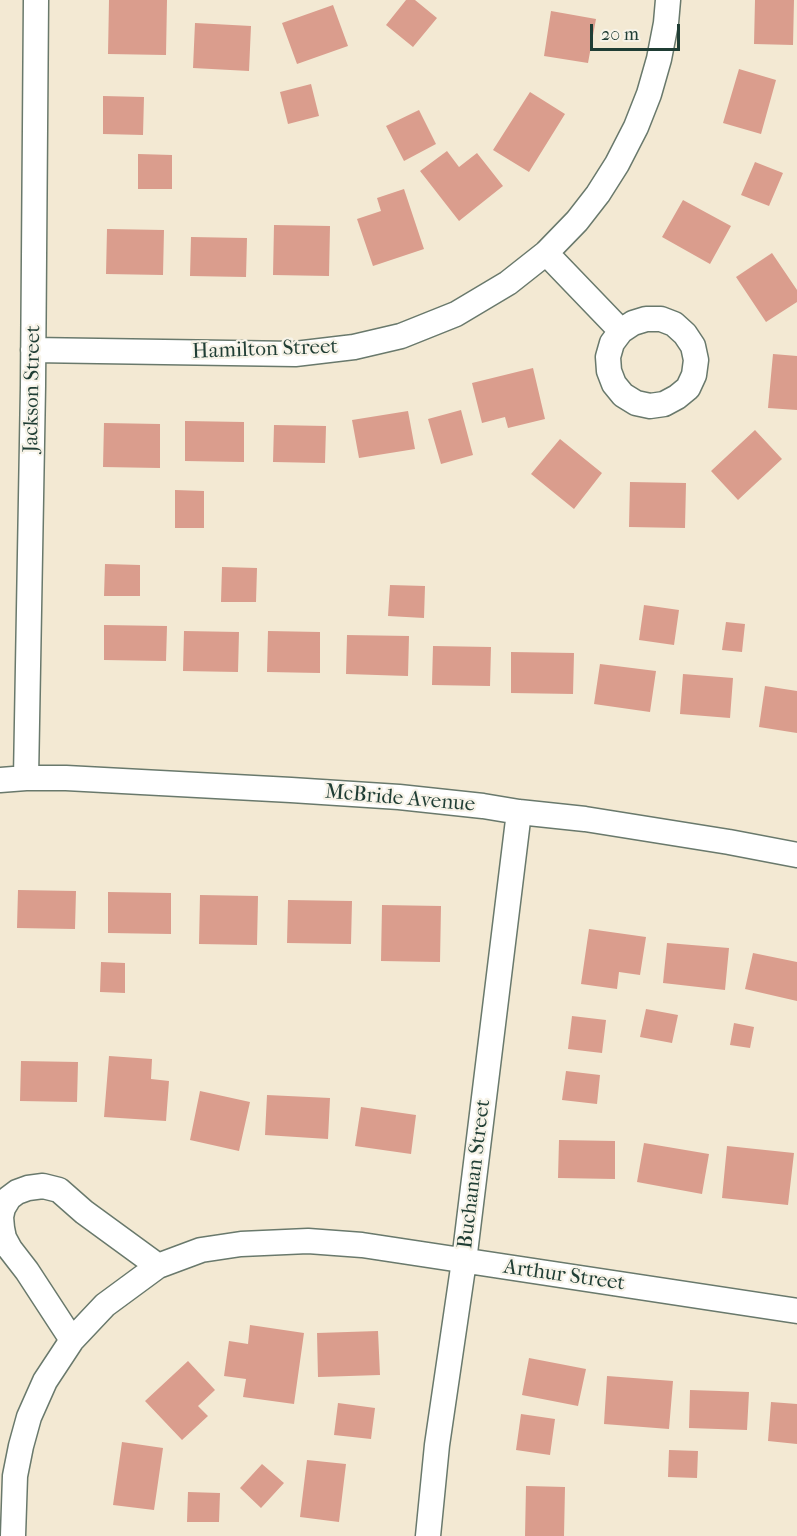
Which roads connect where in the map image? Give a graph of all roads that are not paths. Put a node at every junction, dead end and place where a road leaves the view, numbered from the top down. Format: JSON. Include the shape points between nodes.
{"nodes":[{"id":1,"x":36,"y":0,"type":"edge"},
{"id":2,"x":668,"y":0,"type":"edge"},
{"id":3,"x":546,"y":253,"type":"junction"},
{"id":4,"x":621,"y":331,"type":"dead end"},
{"id":5,"x":33,"y":350,"type":"junction"},
{"id":6,"x":26,"y":778,"type":"junction"},
{"id":7,"x":0,"y":780,"type":"edge"},
{"id":8,"x":519,"y":812,"type":"junction"},
{"id":9,"x":797,"y":855,"type":"edge"},
{"id":10,"x":464,"y":1261,"type":"junction"},
{"id":11,"x":158,"y":1266,"type":"junction"},
{"id":12,"x":797,"y":1311,"type":"edge"},
{"id":13,"x":72,"y":1340,"type":"junction"},
{"id":14,"x":13,"y":1536,"type":"edge"},
{"id":15,"x":428,"y":1536,"type":"edge"}],
"edges":[{"from":1,"to":5,"type":"street","name":"Jackson Street"},
{"from":2,"to":3,"type":"street","name":"Hamilton Street","via":[[659,59],[636,127],[598,194]]},
{"from":3,"to":4,"type":"street"},
{"from":3,"to":5,"type":"street","name":"Hamilton Street","via":[[508,284],[456,314],[400,336],[354,347],[295,354]]},
{"from":5,"to":6,"type":"street","name":"Jackson Street"},
{"from":6,"to":7,"type":"street","name":"McBride Avenue"},
{"from":6,"to":8,"type":"street","name":"McBride Avenue","via":[[303,790]]},
{"from":8,"to":9,"type":"street","name":"McBride Avenue","via":[[585,819]]},
{"from":8,"to":10,"type":"street","name":"Buchanan Street"},
{"from":10,"to":11,"type":"street","name":"Arthur Street","via":[[308,1241],[201,1250]]},
{"from":10,"to":12,"type":"street","name":"Arthur Street"},
{"from":10,"to":15,"type":"street","name":"Buchanan Street","via":[[436,1445]]},
{"from":11,"to":13,"type":"street","via":[[105,1305]]},
{"from":11,"to":13,"type":"street","via":[[59,1190],[28,1188],[9,1198],[1,1217],[4,1238]]},
{"from":13,"to":14,"type":"street","via":[[45,1381],[29,1417],[15,1476]]}]}
